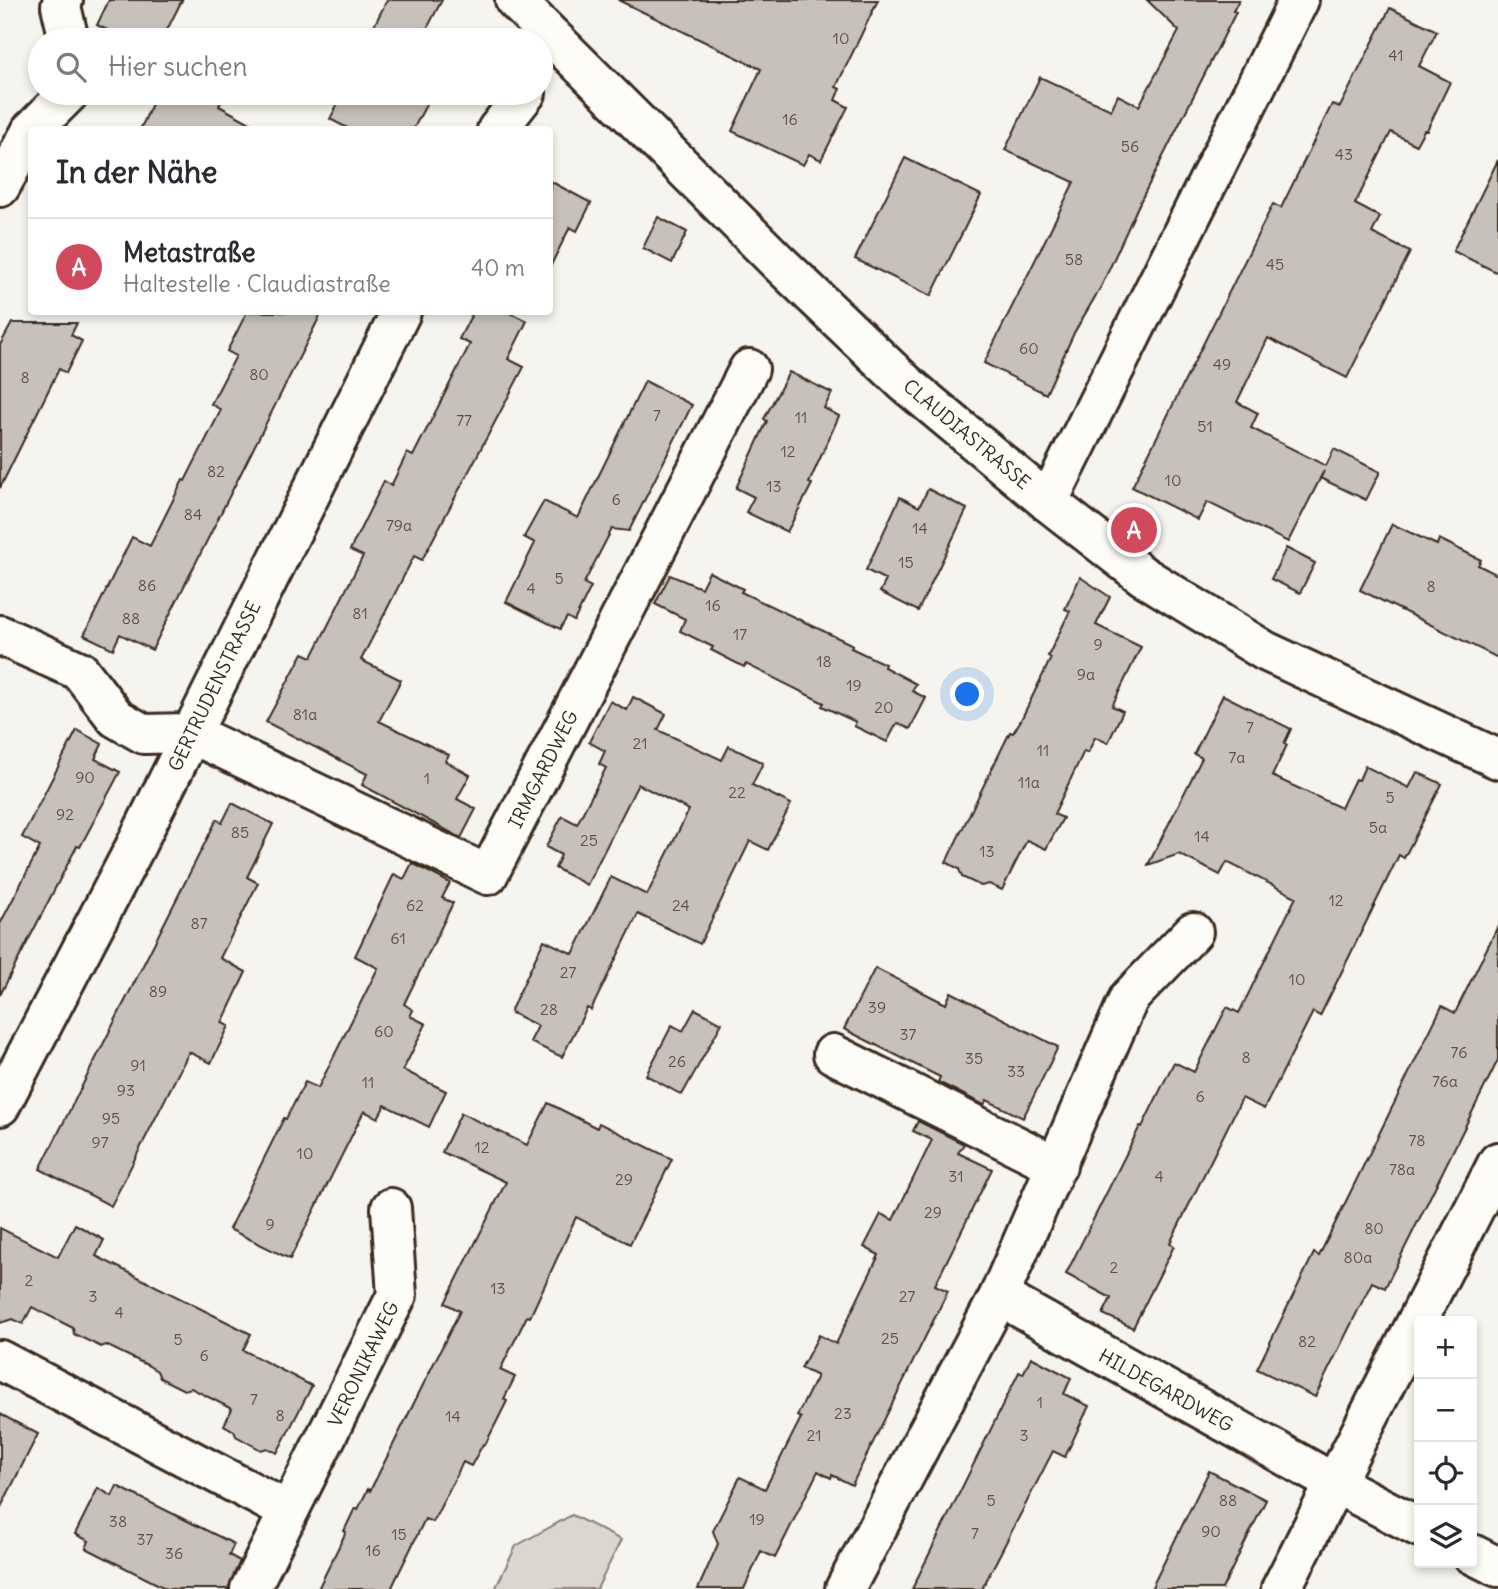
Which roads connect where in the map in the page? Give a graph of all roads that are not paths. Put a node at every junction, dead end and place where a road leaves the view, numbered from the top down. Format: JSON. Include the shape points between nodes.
{"nodes":[{"id":1,"x":63,"y":0,"type":"edge"},
{"id":2,"x":1299,"y":0,"type":"edge"},
{"id":3,"x":525,"y":4,"type":"edge"},
{"id":4,"x":66,"y":28,"type":"edge"},
{"id":5,"x":536,"y":28,"type":"edge"},
{"id":6,"x":553,"y":64,"type":"edge"},
{"id":7,"x":57,"y":105,"type":"edge"},
{"id":8,"x":517,"y":105,"type":"edge"},
{"id":9,"x":36,"y":126,"type":"edge"},
{"id":10,"x":500,"y":126,"type":"edge"},
{"id":11,"x":28,"y":137,"type":"edge"},
{"id":12,"x":0,"y":187,"type":"edge"},
{"id":13,"x":399,"y":315,"type":"edge"},
{"id":14,"x":749,"y":369,"type":"dead end"},
{"id":15,"x":1048,"y":502,"type":"junction"},
{"id":16,"x":0,"y":635,"type":"edge"},
{"id":17,"x":190,"y":733,"type":"junction"},
{"id":18,"x":1498,"y":759,"type":"edge"},
{"id":19,"x":1193,"y":932,"type":"dead end"},
{"id":20,"x":12,"y":1051,"type":"edge"},
{"id":21,"x":833,"y":1054,"type":"dead end"},
{"id":22,"x":0,"y":1106,"type":"edge"},
{"id":23,"x":1498,"y":1162,"type":"edge"},
{"id":24,"x":1056,"y":1166,"type":"junction"},
{"id":25,"x":391,"y":1208,"type":"dead end"},
{"id":26,"x":999,"y":1296,"type":"junction"},
{"id":27,"x":0,"y":1360,"type":"edge"},
{"id":28,"x":1334,"y":1483,"type":"junction"},
{"id":29,"x":288,"y":1511,"type":"junction"},
{"id":30,"x":1414,"y":1524,"type":"edge"},
{"id":31,"x":1477,"y":1556,"type":"edge"},
{"id":32,"x":1498,"y":1567,"type":"edge"},
{"id":33,"x":250,"y":1589,"type":"edge"},
{"id":34,"x":845,"y":1589,"type":"edge"},
{"id":35,"x":1281,"y":1589,"type":"edge"}],
"edges":[{"from":1,"to":4,"type":"street"},
{"from":2,"to":15,"type":"street"},
{"from":3,"to":5,"type":"street","name":"CLAUDIASTRASSE"},
{"from":6,"to":15,"type":"street","name":"CLAUDIASTRASSE","via":[[779,263],[905,383]]},
{"from":7,"to":9,"type":"street"},
{"from":8,"to":10,"type":"street"},
{"from":11,"to":12,"type":"street"},
{"from":13,"to":17,"type":"street","name":"GERTRUDENSTRASSE"},
{"from":14,"to":17,"type":"street","name":"IRMGARDWEG","via":[[488,875]]},
{"from":15,"to":18,"type":"street","name":"CLAUDIASTRASSE","via":[[1143,576],[1265,651]]},
{"from":16,"to":17,"type":"street","via":[[80,671],[116,718],[144,734]]},
{"from":17,"to":20,"type":"street","name":"GERTRUDENSTRASSE","via":[[134,849]]},
{"from":19,"to":24,"type":"street","via":[[1129,998]]},
{"from":20,"to":22,"type":"street","name":"GERTRUDENSTRASSE"},
{"from":21,"to":24,"type":"street"},
{"from":23,"to":28,"type":"street"},
{"from":24,"to":26,"type":"street"},
{"from":25,"to":29,"type":"street","name":"VERONIKAWEG","via":[[397,1295]]},
{"from":26,"to":28,"type":"street","name":"HILDEGARDWEG"},
{"from":26,"to":34,"type":"street"},
{"from":27,"to":29,"type":"street"},
{"from":28,"to":30,"type":"street","name":"HILDEGARDWEG"},
{"from":28,"to":35,"type":"street"},
{"from":29,"to":33,"type":"street","name":"VERONIKAWEG"},
{"from":31,"to":32,"type":"street"}]}
